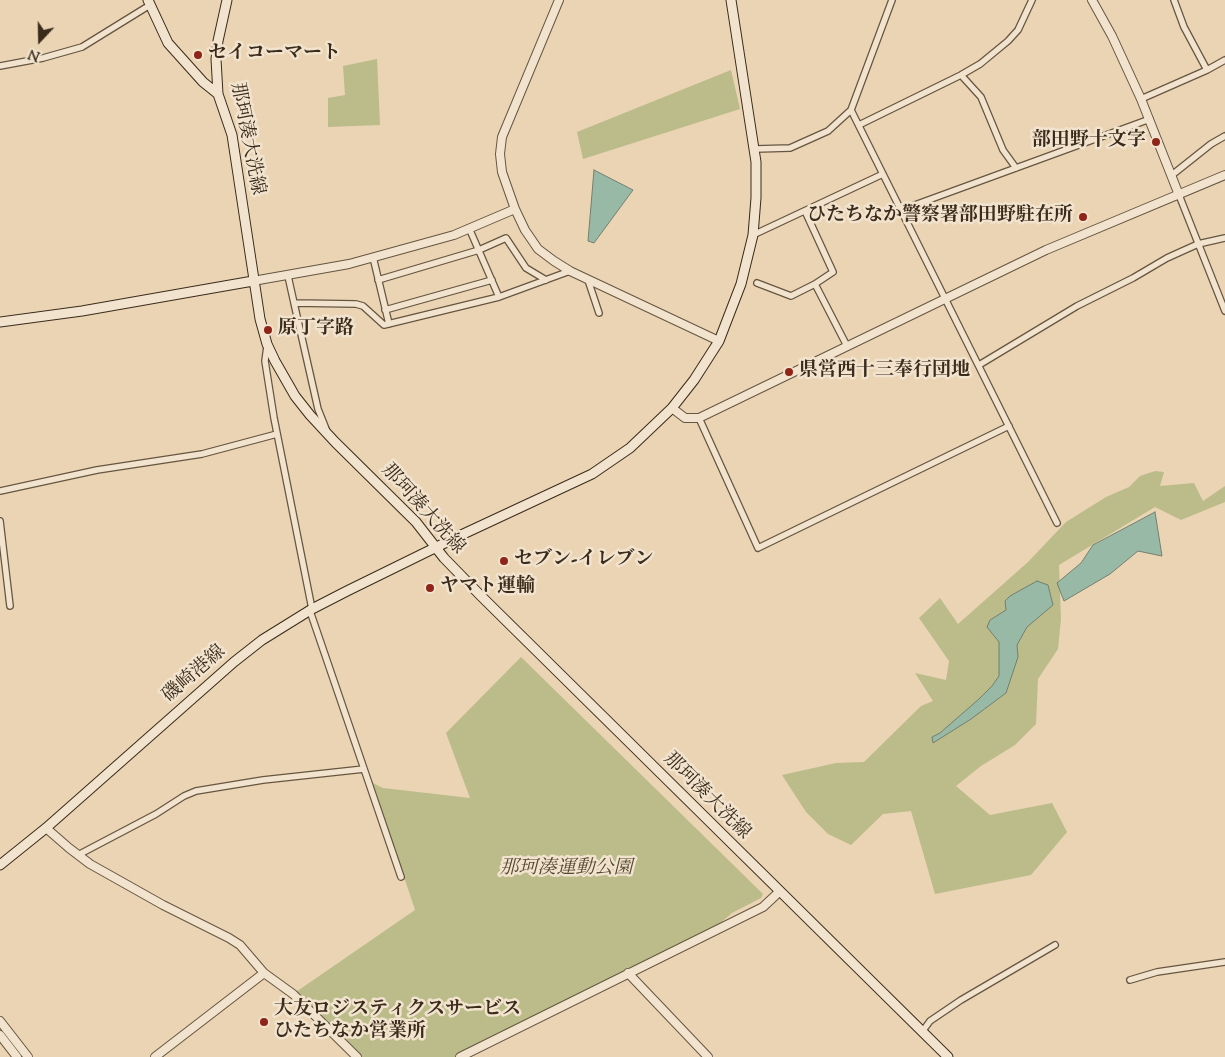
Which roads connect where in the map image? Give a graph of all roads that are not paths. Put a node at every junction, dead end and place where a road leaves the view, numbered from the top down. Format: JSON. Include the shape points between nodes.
{"nodes":[{"id":1,"x":227,"y":0,"type":"edge"},
{"id":2,"x":559,"y":0,"type":"edge"},
{"id":3,"x":731,"y":0,"type":"edge"},
{"id":4,"x":892,"y":0,"type":"edge"},
{"id":5,"x":1032,"y":0,"type":"edge"},
{"id":6,"x":1092,"y":0,"type":"edge"},
{"id":7,"x":1174,"y":0,"type":"edge"},
{"id":8,"x":149,"y":3,"type":"edge"},
{"id":9,"x":1225,"y":60,"type":"edge"},
{"id":10,"x":0,"y":66,"type":"edge"},
{"id":11,"x":1207,"y":70,"type":"junction"},
{"id":12,"x":961,"y":75,"type":"junction"},
{"id":13,"x":218,"y":94,"type":"junction"},
{"id":14,"x":1141,"y":99,"type":"junction"},
{"id":15,"x":851,"y":110,"type":"junction"},
{"id":16,"x":1150,"y":119,"type":"junction"},
{"id":17,"x":859,"y":125,"type":"junction"},
{"id":18,"x":1225,"y":136,"type":"edge"},
{"id":19,"x":755,"y":149,"type":"junction"},
{"id":20,"x":1016,"y":168,"type":"junction"},
{"id":21,"x":883,"y":174,"type":"junction"},
{"id":22,"x":1172,"y":175,"type":"junction"},
{"id":23,"x":1225,"y":175,"type":"edge"},
{"id":24,"x":1179,"y":194,"type":"junction"},
{"id":25,"x":515,"y":209,"type":"junction"},
{"id":26,"x":900,"y":210,"type":"junction"},
{"id":27,"x":805,"y":211,"type":"junction"},
{"id":28,"x":469,"y":228,"type":"junction"},
{"id":29,"x":753,"y":235,"type":"junction"},
{"id":30,"x":1225,"y":238,"type":"edge"},
{"id":31,"x":1198,"y":244,"type":"junction"},
{"id":32,"x":479,"y":250,"type":"junction"},
{"id":33,"x":373,"y":258,"type":"junction"},
{"id":34,"x":570,"y":271,"type":"junction"},
{"id":35,"x":288,"y":276,"type":"junction"},
{"id":36,"x":378,"y":280,"type":"junction"},
{"id":37,"x":492,"y":280,"type":"junction"},
{"id":38,"x":546,"y":280,"type":"junction"},
{"id":39,"x":588,"y":280,"type":"junction"},
{"id":40,"x":253,"y":281,"type":"junction"},
{"id":41,"x":756,"y":283,"type":"dead end"},
{"id":42,"x":815,"y":284,"type":"junction"},
{"id":43,"x":500,"y":297,"type":"junction"},
{"id":44,"x":944,"y":299,"type":"junction"},
{"id":45,"x":294,"y":303,"type":"junction"},
{"id":46,"x":385,"y":310,"type":"junction"},
{"id":47,"x":1225,"y":311,"type":"edge"},
{"id":48,"x":599,"y":313,"type":"dead end"},
{"id":49,"x":0,"y":322,"type":"edge"},
{"id":50,"x":388,"y":324,"type":"junction"},
{"id":51,"x":718,"y":341,"type":"junction"},
{"id":52,"x":267,"y":344,"type":"junction"},
{"id":53,"x":847,"y":346,"type":"junction"},
{"id":54,"x":979,"y":365,"type":"junction"},
{"id":55,"x":672,"y":408,"type":"junction"},
{"id":56,"x":699,"y":418,"type":"junction"},
{"id":57,"x":1009,"y":426,"type":"junction"},
{"id":58,"x":327,"y":433,"type":"junction"},
{"id":59,"x":277,"y":434,"type":"junction"},
{"id":60,"x":0,"y":491,"type":"edge"},
{"id":61,"x":0,"y":521,"type":"edge"},
{"id":62,"x":1057,"y":523,"type":"dead end"},
{"id":63,"x":436,"y":548,"type":"junction"},
{"id":64,"x":10,"y":606,"type":"dead end"},
{"id":65,"x":311,"y":610,"type":"junction"},
{"id":66,"x":364,"y":770,"type":"junction"},
{"id":67,"x":46,"y":828,"type":"junction"},
{"id":68,"x":78,"y":855,"type":"junction"},
{"id":69,"x":0,"y":864,"type":"edge"},
{"id":70,"x":401,"y":877,"type":"dead end"},
{"id":71,"x":779,"y":892,"type":"junction"},
{"id":72,"x":1055,"y":945,"type":"dead end"},
{"id":73,"x":1225,"y":962,"type":"edge"},
{"id":74,"x":264,"y":973,"type":"junction"},
{"id":75,"x":628,"y":973,"type":"junction"},
{"id":76,"x":1130,"y":980,"type":"dead end"},
{"id":77,"x":0,"y":1021,"type":"edge"},
{"id":78,"x":922,"y":1032,"type":"junction"},
{"id":79,"x":0,"y":1035,"type":"edge"},
{"id":80,"x":17,"y":1057,"type":"edge"},
{"id":81,"x":28,"y":1057,"type":"edge"},
{"id":82,"x":155,"y":1057,"type":"edge"},
{"id":83,"x":357,"y":1057,"type":"edge"},
{"id":84,"x":460,"y":1057,"type":"edge"},
{"id":85,"x":708,"y":1057,"type":"edge"},
{"id":86,"x":948,"y":1057,"type":"edge"}],
"edges":[{"from":1,"to":13,"type":"main road","name":"那珂湊大洗線","via":[[216,59]]},
{"from":2,"to":25,"type":"street","via":[[502,137],[502,172]]},
{"from":3,"to":19,"type":"main road","name":"磯崎港線"},
{"from":4,"to":15,"type":"street"},
{"from":5,"to":12,"type":"street","via":[[1018,30],[1008,41]]},
{"from":6,"to":14,"type":"street"},
{"from":7,"to":11,"type":"street"},
{"from":8,"to":10,"type":"street","via":[[82,47]]},
{"from":8,"to":13,"type":"main road","via":[[168,43]]},
{"from":9,"to":11,"type":"street"},
{"from":11,"to":14,"type":"street"},
{"from":12,"to":17,"type":"street"},
{"from":12,"to":20,"type":"street","via":[[981,97],[1003,150]]},
{"from":13,"to":40,"type":"main road","name":"那珂湊大洗線","via":[[232,135]]},
{"from":14,"to":16,"type":"street"},
{"from":15,"to":17,"type":"street"},
{"from":15,"to":19,"type":"street","via":[[828,131],[790,148]]},
{"from":16,"to":20,"type":"street"},
{"from":16,"to":22,"type":"street"},
{"from":17,"to":21,"type":"street"},
{"from":18,"to":22,"type":"street"},
{"from":19,"to":29,"type":"main road","name":"磯崎港線","via":[[757,181]]},
{"from":20,"to":26,"type":"street"},
{"from":21,"to":26,"type":"street"},
{"from":21,"to":27,"type":"street"},
{"from":22,"to":24,"type":"street"},
{"from":23,"to":24,"type":"street"},
{"from":24,"to":31,"type":"street"},
{"from":24,"to":44,"type":"street","via":[[1046,250]]},
{"from":25,"to":28,"type":"street"},
{"from":25,"to":34,"type":"street","via":[[538,249]]},
{"from":26,"to":44,"type":"street"},
{"from":27,"to":29,"type":"street"},
{"from":27,"to":42,"type":"street","via":[[833,272]]},
{"from":28,"to":32,"type":"street"},
{"from":28,"to":33,"type":"street"},
{"from":29,"to":51,"type":"main road","name":"磯崎港線","via":[[741,284]]},
{"from":30,"to":31,"type":"street"},
{"from":31,"to":47,"type":"street"},
{"from":31,"to":54,"type":"street","via":[[1077,306]]},
{"from":32,"to":36,"type":"street"},
{"from":32,"to":37,"type":"street"},
{"from":32,"to":38,"type":"street","via":[[506,238],[526,268]]},
{"from":33,"to":35,"type":"street"},
{"from":33,"to":36,"type":"street"},
{"from":34,"to":38,"type":"street"},
{"from":34,"to":39,"type":"street"},
{"from":35,"to":40,"type":"street"},
{"from":35,"to":45,"type":"street"},
{"from":36,"to":46,"type":"street"},
{"from":37,"to":43,"type":"street"},
{"from":37,"to":46,"type":"street"},
{"from":38,"to":43,"type":"street"},
{"from":39,"to":48,"type":"street"},
{"from":39,"to":51,"type":"street"},
{"from":40,"to":49,"type":"main road"},
{"from":40,"to":52,"type":"main road","name":"那珂湊大洗線"},
{"from":41,"to":42,"type":"street","via":[[791,296]]},
{"from":42,"to":53,"type":"street"},
{"from":43,"to":50,"type":"street"},
{"from":44,"to":53,"type":"street"},
{"from":44,"to":54,"type":"street"},
{"from":45,"to":50,"type":"street","via":[[356,304]]},
{"from":45,"to":58,"type":"street","via":[[318,409]]},
{"from":46,"to":50,"type":"street"},
{"from":51,"to":55,"type":"main road","name":"磯崎港線"},
{"from":52,"to":58,"type":"main road","name":"那珂湊大洗線","via":[[295,396]]},
{"from":52,"to":59,"type":"street","via":[[265,361]]},
{"from":53,"to":56,"type":"street"},
{"from":54,"to":57,"type":"street"},
{"from":55,"to":56,"type":"street","via":[[685,418]]},
{"from":55,"to":63,"type":"main road","name":"磯崎港線","via":[[630,448],[592,474]]},
{"from":56,"to":57,"type":"street","via":[[758,548]]},
{"from":57,"to":62,"type":"street"},
{"from":58,"to":63,"type":"main road","name":"那珂湊大洗線","via":[[416,522]]},
{"from":59,"to":60,"type":"street","via":[[202,454],[97,470]]},
{"from":59,"to":65,"type":"street"},
{"from":61,"to":64,"type":"street"},
{"from":63,"to":65,"type":"main road","name":"磯崎港線"},
{"from":63,"to":71,"type":"main road","name":"那珂湊大洗線"},
{"from":65,"to":66,"type":"street"},
{"from":65,"to":67,"type":"main road","name":"磯崎港線","via":[[262,640],[234,662]]},
{"from":66,"to":68,"type":"street","via":[[196,791]]},
{"from":66,"to":70,"type":"street"},
{"from":67,"to":68,"type":"street"},
{"from":67,"to":69,"type":"main road","name":"磯崎港線"},
{"from":68,"to":74,"type":"street","via":[[163,905],[229,938],[240,945]]},
{"from":71,"to":75,"type":"street","via":[[763,907]]},
{"from":71,"to":78,"type":"main road","name":"那珂湊大洗線"},
{"from":72,"to":78,"type":"street","via":[[961,1000],[930,1021]]},
{"from":73,"to":76,"type":"street","via":[[1157,972]]},
{"from":74,"to":82,"type":"street"},
{"from":74,"to":83,"type":"street","via":[[293,994]]},
{"from":75,"to":84,"type":"street"},
{"from":75,"to":85,"type":"street"},
{"from":77,"to":81,"type":"street"},
{"from":78,"to":86,"type":"main road","name":"那珂湊大洗線"},
{"from":79,"to":80,"type":"street"}]}
